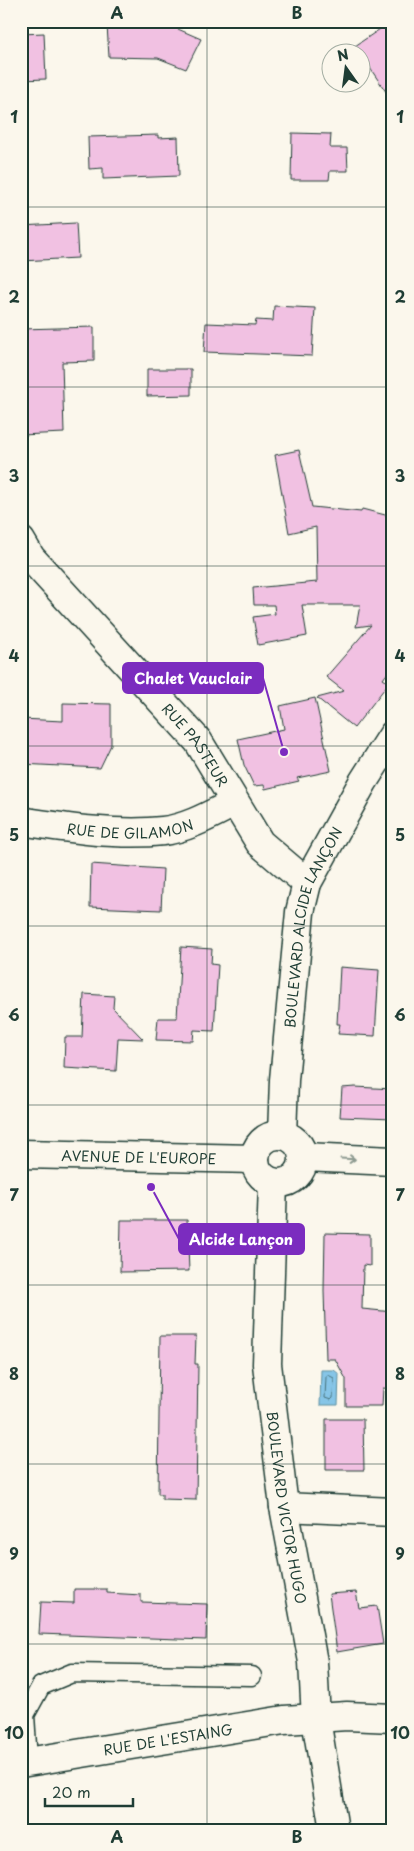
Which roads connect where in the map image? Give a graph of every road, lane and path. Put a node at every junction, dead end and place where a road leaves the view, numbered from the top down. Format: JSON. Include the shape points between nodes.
{"nodes":[{"id":1,"x":21,"y":541,"type":"edge"},
{"id":2,"x":393,"y":735,"type":"edge"},
{"id":3,"x":234,"y":804,"type":"junction"},
{"id":4,"x":21,"y":822,"type":"edge"},
{"id":5,"x":307,"y":882,"type":"junction"},
{"id":6,"x":282,"y":1135,"type":"junction"},
{"id":7,"x":21,"y":1154,"type":"edge"},
{"id":8,"x":304,"y":1157,"type":"junction"},
{"id":9,"x":255,"y":1159,"type":"junction"},
{"id":10,"x":393,"y":1161,"type":"edge"},
{"id":11,"x":273,"y":1183,"type":"junction"},
{"id":12,"x":284,"y":1507,"type":"junction"},
{"id":13,"x":393,"y":1512,"type":"edge"},
{"id":14,"x":252,"y":1676,"type":"dead end"},
{"id":15,"x":393,"y":1718,"type":"edge"},
{"id":16,"x":316,"y":1719,"type":"junction"},
{"id":17,"x":25,"y":1762,"type":"edge"},
{"id":18,"x":334,"y":1830,"type":"edge"}],
"edges":[{"from":1,"to":3,"type":"street","name":"RUE PASTEUR","via":[[31,558],[198,741]]},
{"from":2,"to":5,"type":"street","name":"BOULEVARD ALCIDE LANÇON"},
{"from":3,"to":4,"type":"street","name":"RUE DE GILAMON","via":[[195,822],[164,831],[124,832]]},
{"from":3,"to":5,"type":"street","name":"RUE PASTEUR","via":[[260,843]]},
{"from":5,"to":6,"type":"street","name":"BOULEVARD ALCIDE LANÇON","via":[[299,922]]},
{"from":6,"to":8,"type":"street","via":[[297,1142]]},
{"from":6,"to":9,"type":"street","via":[[266,1138],[256,1151]]},
{"from":7,"to":9,"type":"street","name":"AVENUE DE L'EUROPE"},
{"from":8,"to":10,"type":"street","one_way":true},
{"from":8,"to":11,"type":"street","via":[[301,1172],[295,1178],[281,1184]]},
{"from":9,"to":11,"type":"street","via":[[260,1174]]},
{"from":11,"to":12,"type":"street","name":"BOULEVARD VICTOR HUGO","via":[[267,1364]]},
{"from":12,"to":13,"type":"street"},
{"from":12,"to":16,"type":"street","name":"BOULEVARD VICTOR HUGO","via":[[312,1662]]},
{"from":14,"to":17,"type":"lane","via":[[72,1673],[41,1686],[25,1715]]},
{"from":15,"to":16,"type":"street","name":"RUE DE L'ESTAING","via":[[346,1716]]},
{"from":16,"to":17,"type":"street","name":"RUE DE L'ESTAING","via":[[284,1720]]},
{"from":16,"to":18,"type":"street","name":"BOULEVARD VICTOR HUGO"}]}
